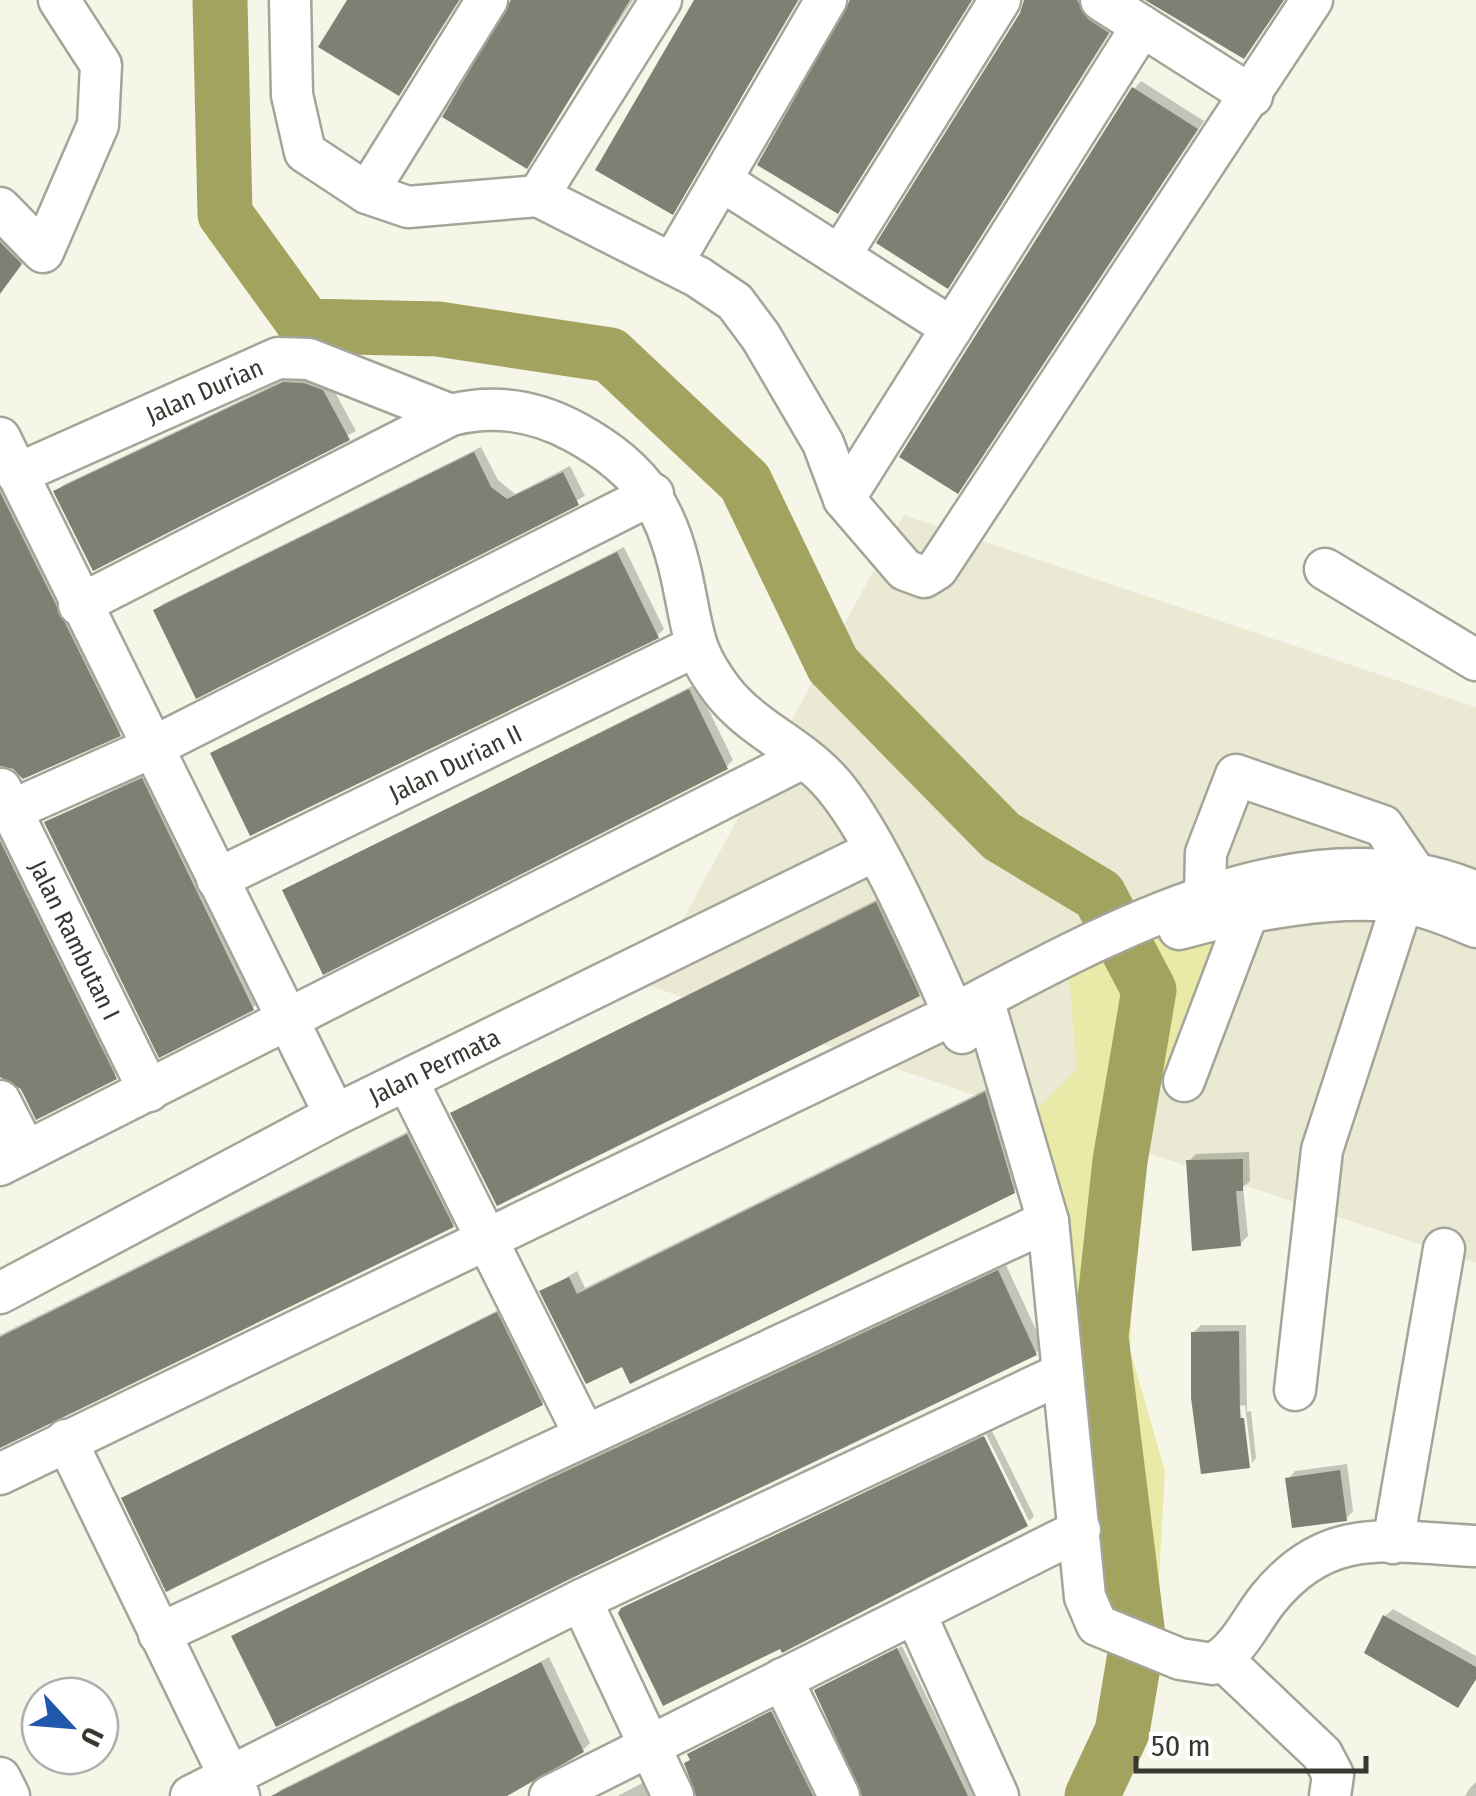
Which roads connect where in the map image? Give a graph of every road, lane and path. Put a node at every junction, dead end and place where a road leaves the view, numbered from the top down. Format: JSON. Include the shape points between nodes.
{"nodes":[{"id":1,"x":59,"y":0,"type":"edge"},
{"id":2,"x":487,"y":0,"type":"edge"},
{"id":3,"x":661,"y":0,"type":"edge"},
{"id":4,"x":826,"y":0,"type":"edge"},
{"id":5,"x":1000,"y":0,"type":"edge"},
{"id":6,"x":1102,"y":0,"type":"edge"},
{"id":7,"x":1312,"y":0,"type":"edge"},
{"id":8,"x":299,"y":10,"type":"edge"},
{"id":9,"x":1142,"y":26,"type":"junction"},
{"id":10,"x":1252,"y":96,"type":"junction"},
{"id":11,"x":722,"y":180,"type":"junction"},
{"id":12,"x":367,"y":192,"type":"junction"},
{"id":13,"x":538,"y":196,"type":"junction"},
{"id":14,"x":0,"y":208,"type":"edge"},
{"id":15,"x":840,"y":256,"type":"junction"},
{"id":16,"x":673,"y":262,"type":"junction"},
{"id":17,"x":952,"y":328,"type":"junction"},
{"id":18,"x":451,"y":415,"type":"junction"},
{"id":19,"x":8,"y":456,"type":"edge"},
{"id":20,"x":653,"y":494,"type":"junction"},
{"id":21,"x":844,"y":498,"type":"junction"},
{"id":22,"x":1324,"y":570,"type":"dead end"},
{"id":23,"x":79,"y":605,"type":"junction"},
{"id":24,"x":694,"y":647,"type":"junction"},
{"id":25,"x":1476,"y":660,"type":"edge"},
{"id":26,"x":151,"y":748,"type":"junction"},
{"id":27,"x":804,"y":758,"type":"junction"},
{"id":28,"x":6,"y":798,"type":"edge"},
{"id":29,"x":874,"y":851,"type":"junction"},
{"id":30,"x":217,"y":879,"type":"junction"},
{"id":31,"x":1410,"y":886,"type":"junction"},
{"id":32,"x":1476,"y":892,"type":"edge"},
{"id":33,"x":1245,"y":897,"type":"junction"},
{"id":34,"x":1184,"y":911,"type":"junction"},
{"id":35,"x":1476,"y":927,"type":"edge"},
{"id":36,"x":972,"y":1016,"type":"junction"},
{"id":37,"x":288,"y":1020,"type":"junction"},
{"id":38,"x":407,"y":1080,"type":"junction"},
{"id":39,"x":1184,"y":1081,"type":"dead end"},
{"id":40,"x":149,"y":1090,"type":"junction"},
{"id":41,"x":0,"y":1102,"type":"edge"},
{"id":42,"x":336,"y":1115,"type":"junction"},
{"id":43,"x":13,"y":1159,"type":"edge"},
{"id":44,"x":1048,"y":1221,"type":"junction"},
{"id":45,"x":1444,"y":1248,"type":"dead end"},
{"id":46,"x":489,"y":1249,"type":"junction"},
{"id":47,"x":0,"y":1293,"type":"edge"},
{"id":48,"x":1061,"y":1374,"type":"junction"},
{"id":49,"x":1296,"y":1390,"type":"dead end"},
{"id":50,"x":585,"y":1436,"type":"junction"},
{"id":51,"x":70,"y":1450,"type":"junction"},
{"id":52,"x":0,"y":1474,"type":"edge"},
{"id":53,"x":0,"y":1498,"type":"edge"},
{"id":54,"x":1080,"y":1530,"type":"junction"},
{"id":55,"x":1393,"y":1542,"type":"junction"},
{"id":56,"x":1476,"y":1546,"type":"edge"},
{"id":57,"x":581,"y":1600,"type":"junction"},
{"id":58,"x":915,"y":1613,"type":"junction"},
{"id":59,"x":159,"y":1634,"type":"junction"},
{"id":60,"x":1222,"y":1659,"type":"junction"},
{"id":61,"x":782,"y":1679,"type":"junction"},
{"id":62,"x":648,"y":1747,"type":"junction"},
{"id":63,"x":0,"y":1778,"type":"edge"},
{"id":64,"x":234,"y":1787,"type":"edge"},
{"id":65,"x":9,"y":1796,"type":"edge"},
{"id":66,"x":192,"y":1796,"type":"edge"},
{"id":67,"x":550,"y":1796,"type":"edge"},
{"id":68,"x":673,"y":1796,"type":"edge"},
{"id":69,"x":839,"y":1796,"type":"edge"},
{"id":70,"x":998,"y":1796,"type":"edge"},
{"id":71,"x":1330,"y":1796,"type":"edge"}],
"edges":[{"from":1,"to":14,"type":"street","via":[[101,65],[98,125],[43,252]]},
{"from":2,"to":12,"type":"street"},
{"from":3,"to":13,"type":"street"},
{"from":4,"to":11,"type":"street"},
{"from":5,"to":15,"type":"street"},
{"from":6,"to":9,"type":"street"},
{"from":7,"to":10,"type":"street"},
{"from":8,"to":12,"type":"street","via":[[292,94],[305,152]]},
{"from":9,"to":10,"type":"street"},
{"from":9,"to":17,"type":"street"},
{"from":10,"to":21,"type":"street","via":[[937,569],[924,577],[905,570]]},
{"from":11,"to":15,"type":"street"},
{"from":11,"to":16,"type":"street"},
{"from":12,"to":13,"type":"street","via":[[408,206]]},
{"from":13,"to":16,"type":"street"},
{"from":15,"to":17,"type":"street"},
{"from":16,"to":21,"type":"street","via":[[735,302],[761,337],[823,443]]},
{"from":17,"to":21,"type":"street"},
{"from":18,"to":19,"type":"street","name":"Jalan Durian","via":[[309,360],[278,358]]},
{"from":18,"to":20,"type":"street","via":[[486,406],[557,422],[606,448]]},
{"from":18,"to":23,"type":"street"},
{"from":19,"to":23,"type":"street"},
{"from":20,"to":24,"type":"street","via":[[670,531]]},
{"from":20,"to":26,"type":"street"},
{"from":22,"to":25,"type":"street"},
{"from":23,"to":26,"type":"street"},
{"from":24,"to":27,"type":"street","via":[[724,693]]},
{"from":24,"to":30,"type":"street","name":"Jalan Durian II"},
{"from":26,"to":28,"type":"street"},
{"from":26,"to":30,"type":"street"},
{"from":27,"to":29,"type":"street","via":[[842,796]]},
{"from":27,"to":37,"type":"street"},
{"from":28,"to":40,"type":"street","name":"Jalan Rambutan I"},
{"from":29,"to":36,"type":"street"},
{"from":29,"to":38,"type":"street","name":"Jalan Permata"},
{"from":30,"to":37,"type":"street"},
{"from":31,"to":32,"type":"street"},
{"from":31,"to":33,"type":"street","via":[[1374,900]]},
{"from":31,"to":34,"type":"street","via":[[1383,826],[1236,775]]},
{"from":31,"to":35,"type":"street"},
{"from":31,"to":49,"type":"street","via":[[1322,1150]]},
{"from":33,"to":34,"type":"street"},
{"from":33,"to":39,"type":"street"},
{"from":34,"to":36,"type":"street"},
{"from":36,"to":44,"type":"street"},
{"from":36,"to":46,"type":"street"},
{"from":37,"to":40,"type":"street"},
{"from":37,"to":42,"type":"street"},
{"from":38,"to":42,"type":"street","name":"Jalan Permata"},
{"from":38,"to":46,"type":"street"},
{"from":40,"to":43,"type":"street"},
{"from":41,"to":43,"type":"street"},
{"from":42,"to":47,"type":"street","name":"Jalan Permata"},
{"from":44,"to":48,"type":"street"},
{"from":44,"to":50,"type":"street"},
{"from":45,"to":55,"type":"street"},
{"from":46,"to":50,"type":"street"},
{"from":46,"to":51,"type":"street"},
{"from":48,"to":54,"type":"street"},
{"from":48,"to":57,"type":"street"},
{"from":50,"to":59,"type":"street"},
{"from":51,"to":52,"type":"street"},
{"from":51,"to":53,"type":"street"},
{"from":51,"to":59,"type":"street"},
{"from":54,"to":58,"type":"street"},
{"from":54,"to":60,"type":"street","via":[[1088,1609],[1097,1625],[1180,1660]]},
{"from":55,"to":56,"type":"street"},
{"from":55,"to":60,"type":"street","via":[[1351,1544],[1299,1564]]},
{"from":57,"to":62,"type":"street"},
{"from":57,"to":64,"type":"street"},
{"from":58,"to":61,"type":"street"},
{"from":58,"to":70,"type":"street"},
{"from":59,"to":64,"type":"street"},
{"from":60,"to":71,"type":"street","via":[[1322,1754],[1333,1775]]},
{"from":61,"to":62,"type":"street"},
{"from":61,"to":69,"type":"street"},
{"from":62,"to":67,"type":"street"},
{"from":62,"to":68,"type":"street"},
{"from":63,"to":65,"type":"street"},
{"from":64,"to":66,"type":"street"}]}
